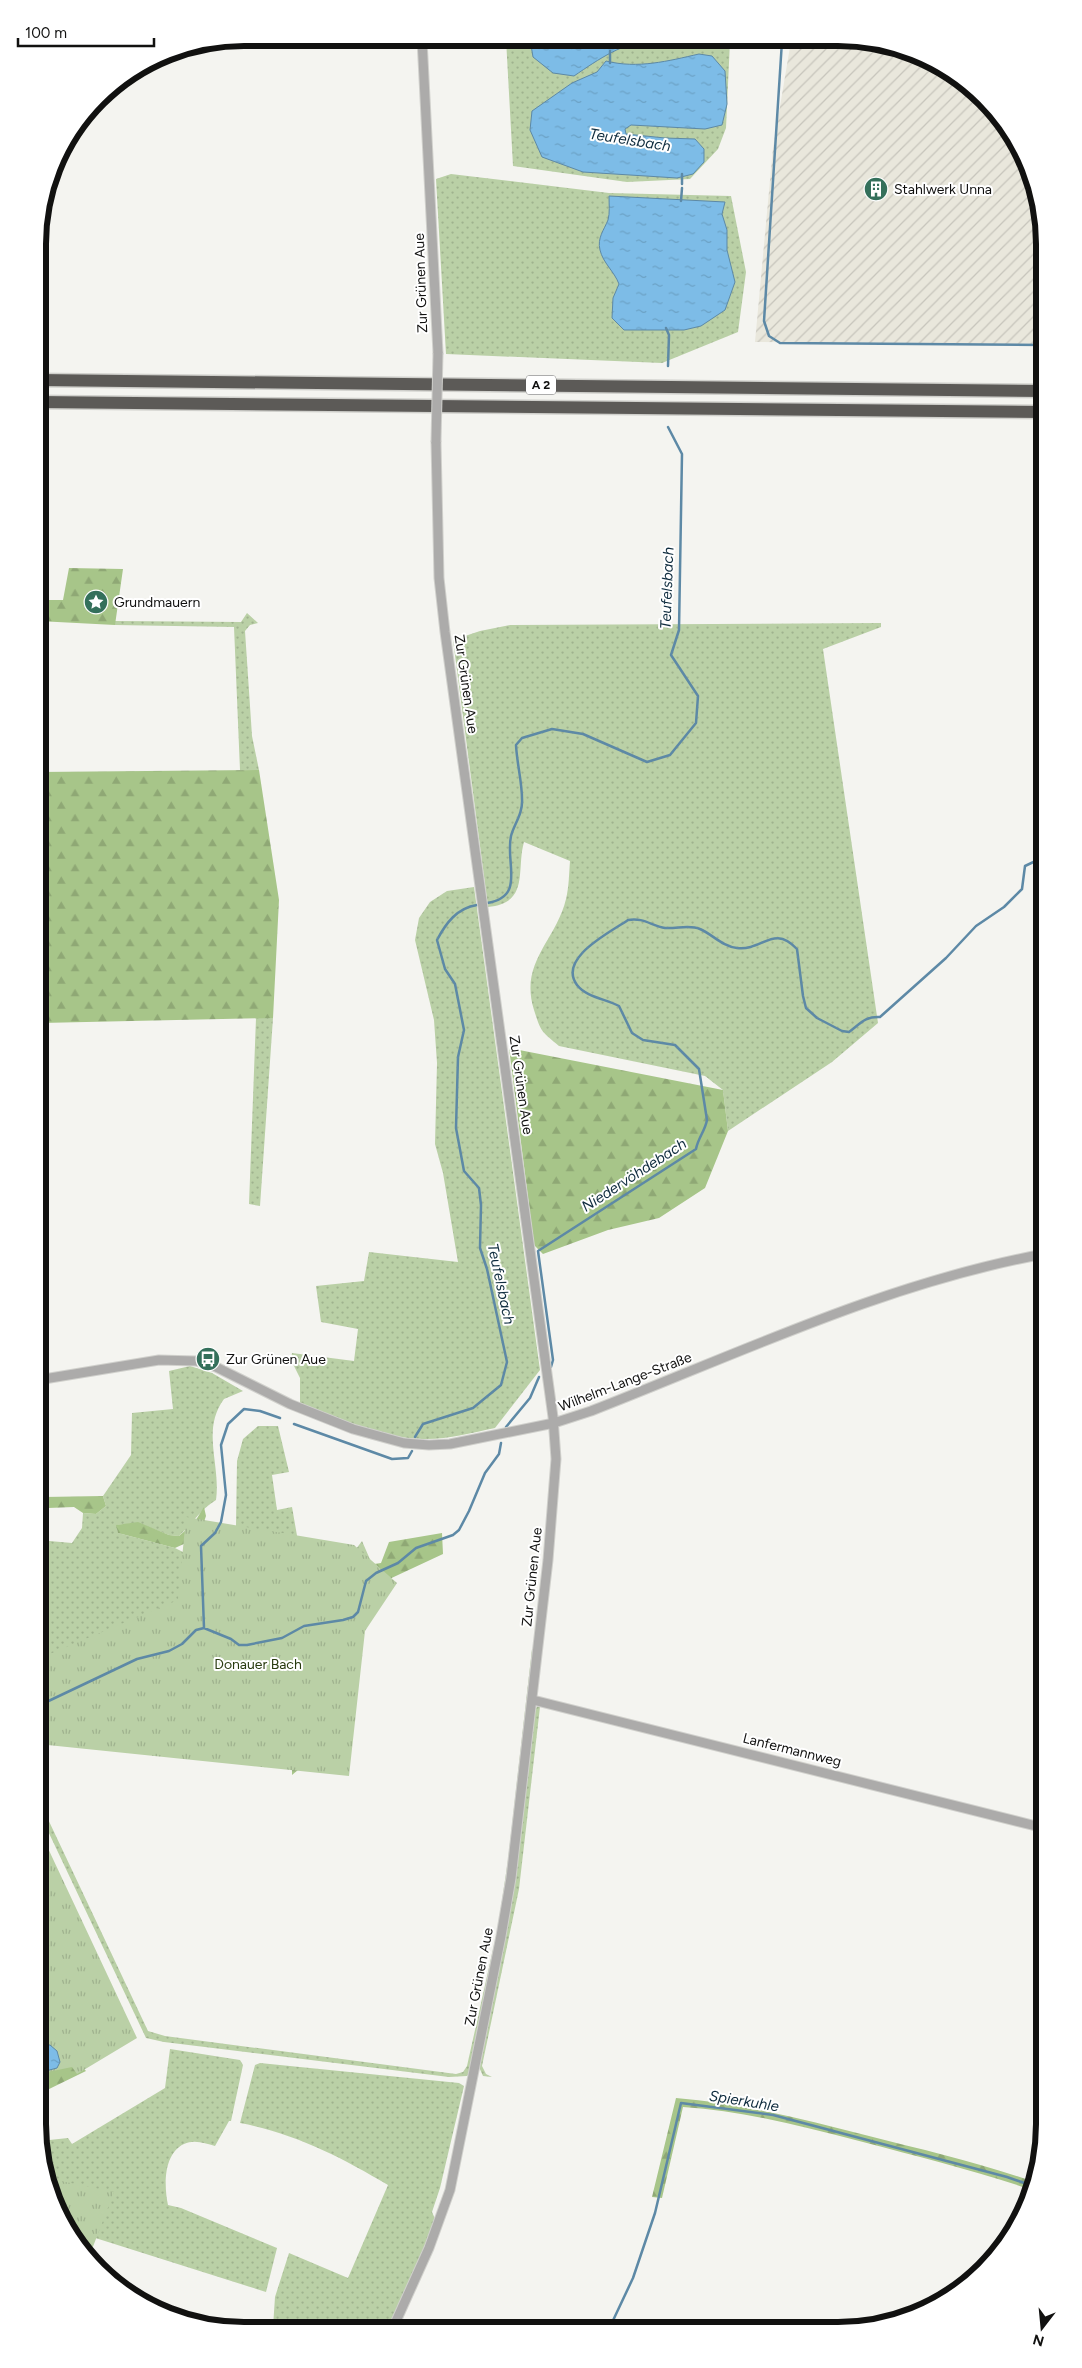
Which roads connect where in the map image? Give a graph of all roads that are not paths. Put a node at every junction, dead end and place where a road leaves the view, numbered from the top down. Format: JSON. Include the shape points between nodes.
{"nodes":[{"id":1,"x":422,"y":46,"type":"edge"},
{"id":2,"x":46,"y":380,"type":"edge"},
{"id":3,"x":1036,"y":391,"type":"edge"},
{"id":4,"x":46,"y":402,"type":"edge"},
{"id":5,"x":1036,"y":412,"type":"edge"},
{"id":6,"x":1036,"y":1255,"type":"edge"},
{"id":7,"x":46,"y":1379,"type":"edge"},
{"id":8,"x":554,"y":1423,"type":"junction"},
{"id":9,"x":533,"y":1700,"type":"junction"},
{"id":10,"x":1036,"y":1826,"type":"edge"},
{"id":11,"x":396,"y":2322,"type":"edge"}],
"edges":[{"from":1,"to":8,"type":"street","name":"Zur Grünen Aue","bridge":true,"via":[[438,353],[439,578]]},
{"from":2,"to":3,"type":"highway","number":"A 2"},
{"from":4,"to":5,"type":"highway","number":"A 2"},
{"from":6,"to":8,"type":"street","name":"Wilhelm-Lange-Straße","via":[[990,1264],[912,1286]]},
{"from":7,"to":8,"type":"street","name":"Wilhelm-Lange-Straße","via":[[183,1359],[216,1367],[317,1415],[404,1443],[450,1444]]},
{"from":8,"to":9,"type":"street","name":"Zur Grünen Aue","via":[[556,1460]]},
{"from":9,"to":10,"type":"street","name":"Lanfermannweg"},
{"from":9,"to":11,"type":"street","name":"Zur Grünen Aue","via":[[511,1878],[450,2190],[429,2248]]}]}
